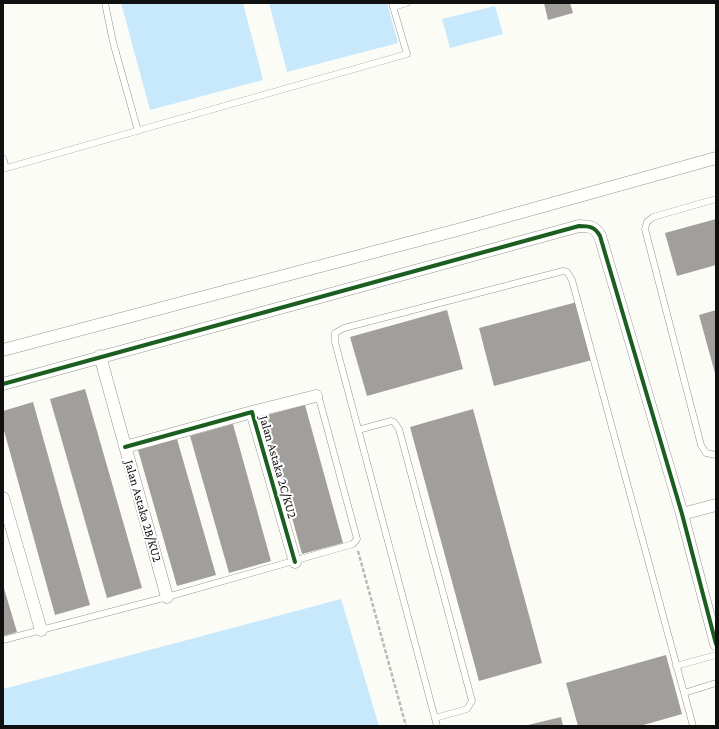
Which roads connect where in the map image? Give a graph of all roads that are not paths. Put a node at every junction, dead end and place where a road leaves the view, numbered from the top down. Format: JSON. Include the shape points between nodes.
{"nodes":[{"id":1,"x":105,"y":3,"type":"edge"},
{"id":2,"x":407,"y":3,"type":"edge"},
{"id":3,"x":393,"y":5,"type":"edge"},
{"id":4,"x":138,"y":132,"type":"junction"},
{"id":5,"x":3,"y":158,"type":"edge"},
{"id":6,"x":716,"y":158,"type":"edge"},
{"id":7,"x":4,"y":169,"type":"edge"},
{"id":8,"x":716,"y":199,"type":"edge"},
{"id":9,"x":3,"y":350,"type":"edge"},
{"id":10,"x":100,"y":356,"type":"junction"},
{"id":11,"x":3,"y":384,"type":"edge"},
{"id":12,"x":316,"y":396,"type":"joint"},
{"id":13,"x":252,"y":412,"type":"junction"},
{"id":14,"x":358,"y":430,"type":"junction"},
{"id":15,"x":125,"y":447,"type":"junction"},
{"id":16,"x":716,"y":455,"type":"edge"},
{"id":17,"x":3,"y":498,"type":"edge"},
{"id":18,"x":716,"y":505,"type":"edge"},
{"id":19,"x":682,"y":514,"type":"junction"},
{"id":20,"x":295,"y":562,"type":"junction"},
{"id":21,"x":167,"y":597,"type":"junction"},
{"id":22,"x":41,"y":630,"type":"junction"},
{"id":23,"x":714,"y":631,"type":"edge"},
{"id":24,"x":3,"y":640,"type":"edge"},
{"id":25,"x":716,"y":644,"type":"edge"},
{"id":26,"x":716,"y":655,"type":"edge"},
{"id":27,"x":676,"y":666,"type":"junction"},
{"id":28,"x":716,"y":683,"type":"edge"},
{"id":29,"x":684,"y":692,"type":"junction"},
{"id":30,"x":435,"y":718,"type":"junction"},
{"id":31,"x":437,"y":726,"type":"edge"},
{"id":32,"x":693,"y":726,"type":"edge"}],
"edges":[{"from":1,"to":4,"type":"lane"},
{"from":2,"to":3,"type":"lane"},
{"from":3,"to":4,"type":"lane","via":[[407,54]]},
{"from":4,"to":7,"type":"lane"},
{"from":5,"to":7,"type":"lane"},
{"from":6,"to":9,"type":"street"},
{"from":8,"to":16,"type":"lane","via":[[653,218],[647,222],[645,229],[702,445],[706,453]]},
{"from":10,"to":11,"type":"street"},
{"from":10,"to":15,"type":"street","name":"Jalan Astaka 2B/KU2"},
{"from":10,"to":19,"type":"street","via":[[579,226],[588,226],[596,229],[600,236]]},
{"from":12,"to":13,"type":"street"},
{"from":12,"to":20,"type":"lane","via":[[319,398],[357,540]]},
{"from":13,"to":15,"type":"street","name":"Jalan Astaka 2C/KU2"},
{"from":13,"to":20,"type":"street","name":"Jalan Astaka 2C/KU2"},
{"from":14,"to":27,"type":"lane","via":[[335,342],[335,333],[338,330],[558,271],[567,272],[572,280]]},
{"from":14,"to":30,"type":"lane"},
{"from":14,"to":30,"type":"lane","via":[[391,421],[399,429],[472,701],[467,709]]},
{"from":15,"to":21,"type":"street","name":"Jalan Astaka 2B/KU2"},
{"from":17,"to":22,"type":"street"},
{"from":18,"to":19,"type":"street"},
{"from":19,"to":23,"type":"street"},
{"from":20,"to":21,"type":"lane"},
{"from":21,"to":22,"type":"lane"},
{"from":22,"to":24,"type":"lane"},
{"from":23,"to":25,"type":"street"},
{"from":26,"to":27,"type":"lane"},
{"from":27,"to":29,"type":"lane"},
{"from":28,"to":29,"type":"lane"},
{"from":29,"to":32,"type":"lane"},
{"from":30,"to":31,"type":"lane"}]}
